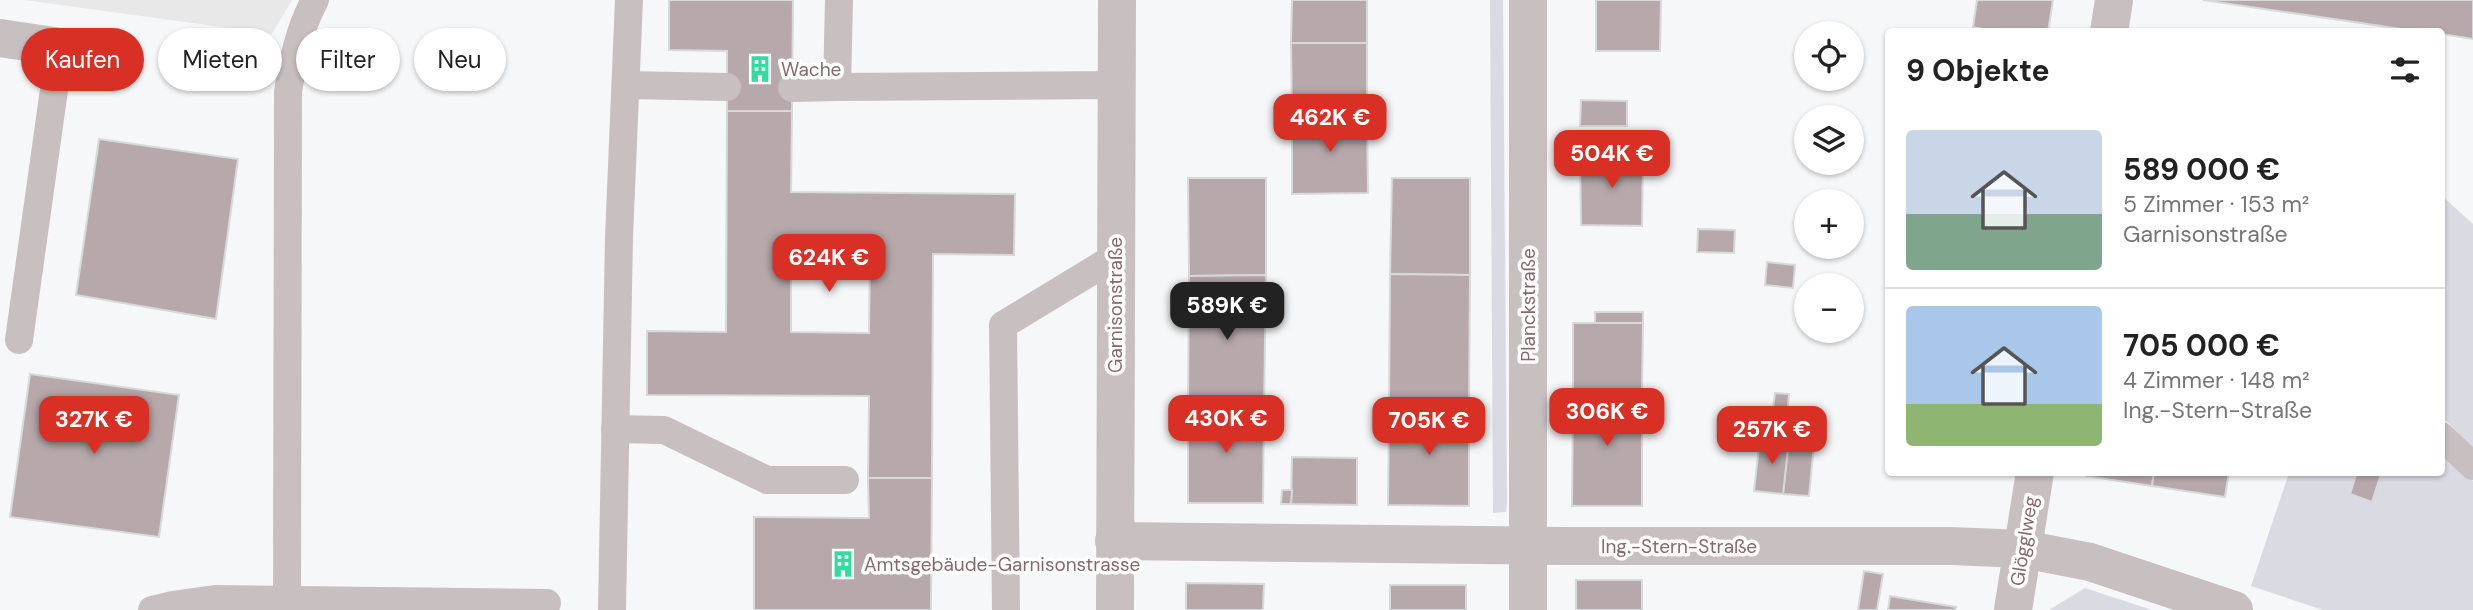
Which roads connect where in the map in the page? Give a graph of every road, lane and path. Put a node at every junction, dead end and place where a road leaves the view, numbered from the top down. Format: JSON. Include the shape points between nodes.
{"nodes":[{"id":1,"x":315,"y":0,"type":"edge"},
{"id":2,"x":629,"y":0,"type":"edge"},
{"id":3,"x":839,"y":0,"type":"edge"},
{"id":4,"x":1117,"y":0,"type":"edge"},
{"id":5,"x":1528,"y":0,"type":"edge"},
{"id":6,"x":2114,"y":0,"type":"edge"},
{"id":7,"x":2110,"y":28,"type":"edge"},
{"id":8,"x":0,"y":38,"type":"edge"},
{"id":9,"x":21,"y":41,"type":"edge"},
{"id":10,"x":625,"y":85,"type":"junction"},
{"id":11,"x":1117,"y":85,"type":"junction"},
{"id":12,"x":727,"y":86,"type":"dead end"},
{"id":13,"x":837,"y":87,"type":"junction"},
{"id":14,"x":792,"y":88,"type":"dead end"},
{"id":15,"x":54,"y":91,"type":"edge"},
{"id":16,"x":1115,"y":257,"type":"junction"},
{"id":17,"x":19,"y":340,"type":"dead end"},
{"id":18,"x":615,"y":429,"type":"junction"},
{"id":19,"x":2445,"y":440,"type":"edge"},
{"id":20,"x":2473,"y":466,"type":"edge"},
{"id":21,"x":2034,"y":476,"type":"edge"},
{"id":22,"x":845,"y":480,"type":"dead end"},
{"id":23,"x":1115,"y":541,"type":"junction"},
{"id":24,"x":1529,"y":545,"type":"junction"},
{"id":25,"x":2023,"y":550,"type":"junction"},
{"id":26,"x":287,"y":600,"type":"junction"},
{"id":27,"x":547,"y":603,"type":"dead end"},
{"id":28,"x":152,"y":610,"type":"edge"},
{"id":29,"x":612,"y":610,"type":"edge"},
{"id":30,"x":1006,"y":610,"type":"edge"},
{"id":31,"x":1115,"y":610,"type":"edge"},
{"id":32,"x":1528,"y":610,"type":"edge"},
{"id":33,"x":2013,"y":610,"type":"edge"},
{"id":34,"x":2234,"y":610,"type":"edge"}],
"edges":[{"from":1,"to":26,"type":"lane","via":[[293,54],[288,92]]},
{"from":2,"to":10,"type":"lane"},
{"from":3,"to":13,"type":"lane"},
{"from":4,"to":11,"type":"street","name":"Garnisonstraße"},
{"from":5,"to":24,"type":"street","name":"Planckstraße"},
{"from":6,"to":7,"type":"street"},
{"from":8,"to":9,"type":"street"},
{"from":10,"to":12,"type":"lane"},
{"from":10,"to":18,"type":"lane"},
{"from":11,"to":13,"type":"lane"},
{"from":11,"to":16,"type":"street","name":"Garnisonstraße"},
{"from":13,"to":14,"type":"lane"},
{"from":15,"to":17,"type":"lane"},
{"from":16,"to":23,"type":"street","name":"Garnisonstraße"},
{"from":16,"to":30,"type":"lane","via":[[1003,325]]},
{"from":18,"to":22,"type":"lane","via":[[664,430],[767,480]]},
{"from":18,"to":29,"type":"lane"},
{"from":19,"to":20,"type":"lane"},
{"from":21,"to":25,"type":"street","name":"Glögglweg"},
{"from":23,"to":24,"type":"street","name":"Ing.-Stern-Straße"},
{"from":23,"to":31,"type":"street","name":"Garnisonstraße"},
{"from":24,"to":25,"type":"street","name":"Ing.-Stern-Straße"},
{"from":24,"to":32,"type":"street","name":"Planckstraße"},
{"from":25,"to":33,"type":"street","name":"Glögglweg"},
{"from":25,"to":34,"type":"street","name":"Ing.-Stern-Straße","via":[[2090,562]]},
{"from":26,"to":27,"type":"lane"},
{"from":26,"to":28,"type":"lane","via":[[215,599]]}]}
